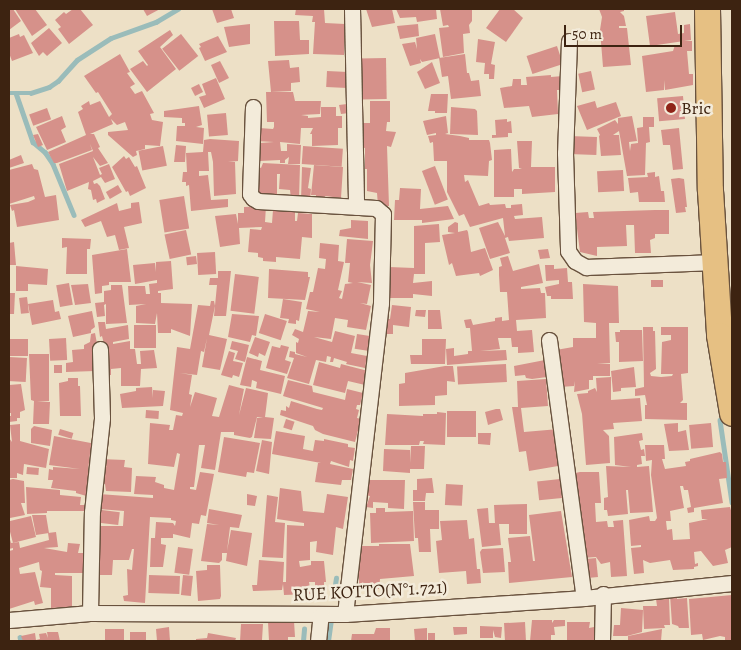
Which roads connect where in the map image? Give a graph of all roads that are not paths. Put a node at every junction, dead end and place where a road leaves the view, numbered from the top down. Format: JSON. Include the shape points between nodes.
{"nodes":[{"id":1,"x":352,"y":9,"type":"edge"},
{"id":2,"x":707,"y":9,"type":"edge"},
{"id":3,"x":569,"y":41,"type":"dead end"},
{"id":4,"x":253,"y":107,"type":"dead end"},
{"id":5,"x":356,"y":207,"type":"junction"},
{"id":6,"x":714,"y":262,"type":"junction"},
{"id":7,"x":549,"y":340,"type":"dead end"},
{"id":8,"x":100,"y":350,"type":"dead end"},
{"id":9,"x":732,"y":413,"type":"edge"},
{"id":10,"x":732,"y":583,"type":"edge"},
{"id":11,"x":603,"y":594,"type":"junction"},
{"id":12,"x":584,"y":598,"type":"junction"},
{"id":13,"x":90,"y":613,"type":"junction"},
{"id":14,"x":321,"y":614,"type":"junction"},
{"id":15,"x":345,"y":614,"type":"junction"},
{"id":16,"x":9,"y":620,"type":"edge"},
{"id":17,"x":318,"y":641,"type":"edge"},
{"id":18,"x":602,"y":641,"type":"edge"}],
"edges":[{"from":1,"to":5,"type":"street"},
{"from":2,"to":6,"type":"main road"},
{"from":3,"to":6,"type":"street","via":[[565,153],[568,251],[575,262],[586,267]]},
{"from":4,"to":5,"type":"street","via":[[250,194],[253,198],[258,201]]},
{"from":5,"to":15,"type":"street","via":[[381,210],[383,224],[380,303]]},
{"from":6,"to":9,"type":"main road","via":[[719,335]]},
{"from":7,"to":12,"type":"street"},
{"from":8,"to":13,"type":"street","via":[[102,418],[92,512]]},
{"from":10,"to":11,"type":"street","name":"RUE KOTTO(N°1.721)"},
{"from":11,"to":12,"type":"street","name":"RUE KOTTO(N°1.721)"},
{"from":11,"to":18,"type":"street"},
{"from":12,"to":15,"type":"street","name":"RUE KOTTO(N°1.721)"},
{"from":13,"to":14,"type":"street","name":"RUE KOTTO(N°1.721)"},
{"from":13,"to":16,"type":"street","name":"RUE KOTTO(N°1.721)"},
{"from":14,"to":15,"type":"street","name":"RUE KOTTO(N°1.721)"},
{"from":14,"to":17,"type":"street"}]}
